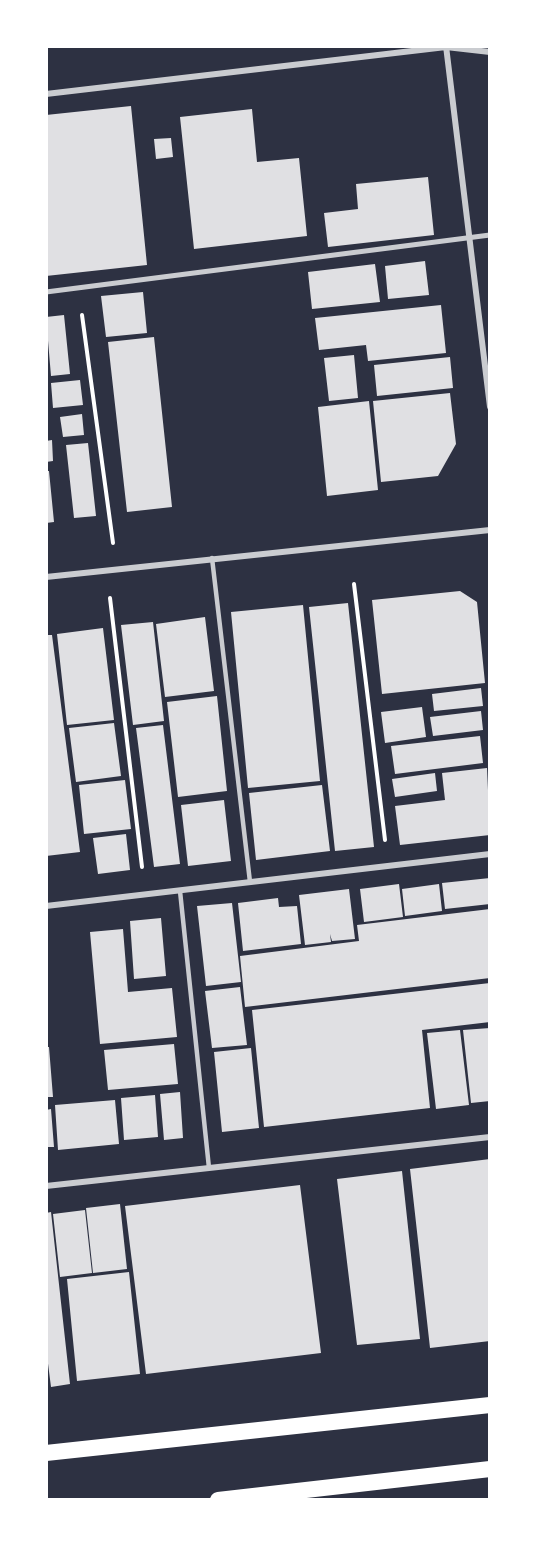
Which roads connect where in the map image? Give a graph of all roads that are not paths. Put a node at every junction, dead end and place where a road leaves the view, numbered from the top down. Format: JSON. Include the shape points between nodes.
{"nodes":[{"id":1,"x":446,"y":47,"type":"edge"},
{"id":2,"x":489,"y":52,"type":"edge"},
{"id":3,"x":46,"y":94,"type":"edge"},
{"id":4,"x":489,"y":235,"type":"edge"},
{"id":5,"x":469,"y":237,"type":"junction"},
{"id":6,"x":46,"y":292,"type":"edge"},
{"id":7,"x":489,"y":406,"type":"edge"},
{"id":8,"x":489,"y":530,"type":"edge"},
{"id":9,"x":212,"y":558,"type":"junction"},
{"id":10,"x":46,"y":577,"type":"edge"},
{"id":11,"x":489,"y":854,"type":"edge"},
{"id":12,"x":250,"y":882,"type":"junction"},
{"id":13,"x":180,"y":891,"type":"junction"},
{"id":14,"x":46,"y":906,"type":"edge"},
{"id":15,"x":489,"y":1137,"type":"edge"},
{"id":16,"x":209,"y":1168,"type":"junction"},
{"id":17,"x":46,"y":1186,"type":"edge"},
{"id":18,"x":489,"y":1405,"type":"edge"},
{"id":19,"x":46,"y":1453,"type":"edge"},
{"id":20,"x":489,"y":1469,"type":"edge"},
{"id":21,"x":218,"y":1500,"type":"edge"}],
"edges":[{"from":1,"to":2,"type":"street"},
{"from":1,"to":3,"type":"street"},
{"from":1,"to":5,"type":"street"},
{"from":4,"to":5,"type":"street"},
{"from":5,"to":6,"type":"street"},
{"from":5,"to":7,"type":"street"},
{"from":8,"to":9,"type":"street"},
{"from":9,"to":10,"type":"street"},
{"from":9,"to":12,"type":"lane"},
{"from":11,"to":12,"type":"street"},
{"from":12,"to":13,"type":"street"},
{"from":13,"to":14,"type":"street"},
{"from":13,"to":16,"type":"lane"},
{"from":15,"to":16,"type":"street"},
{"from":16,"to":17,"type":"street"},
{"from":18,"to":19,"type":"highway"},
{"from":20,"to":21,"type":"highway"}]}
